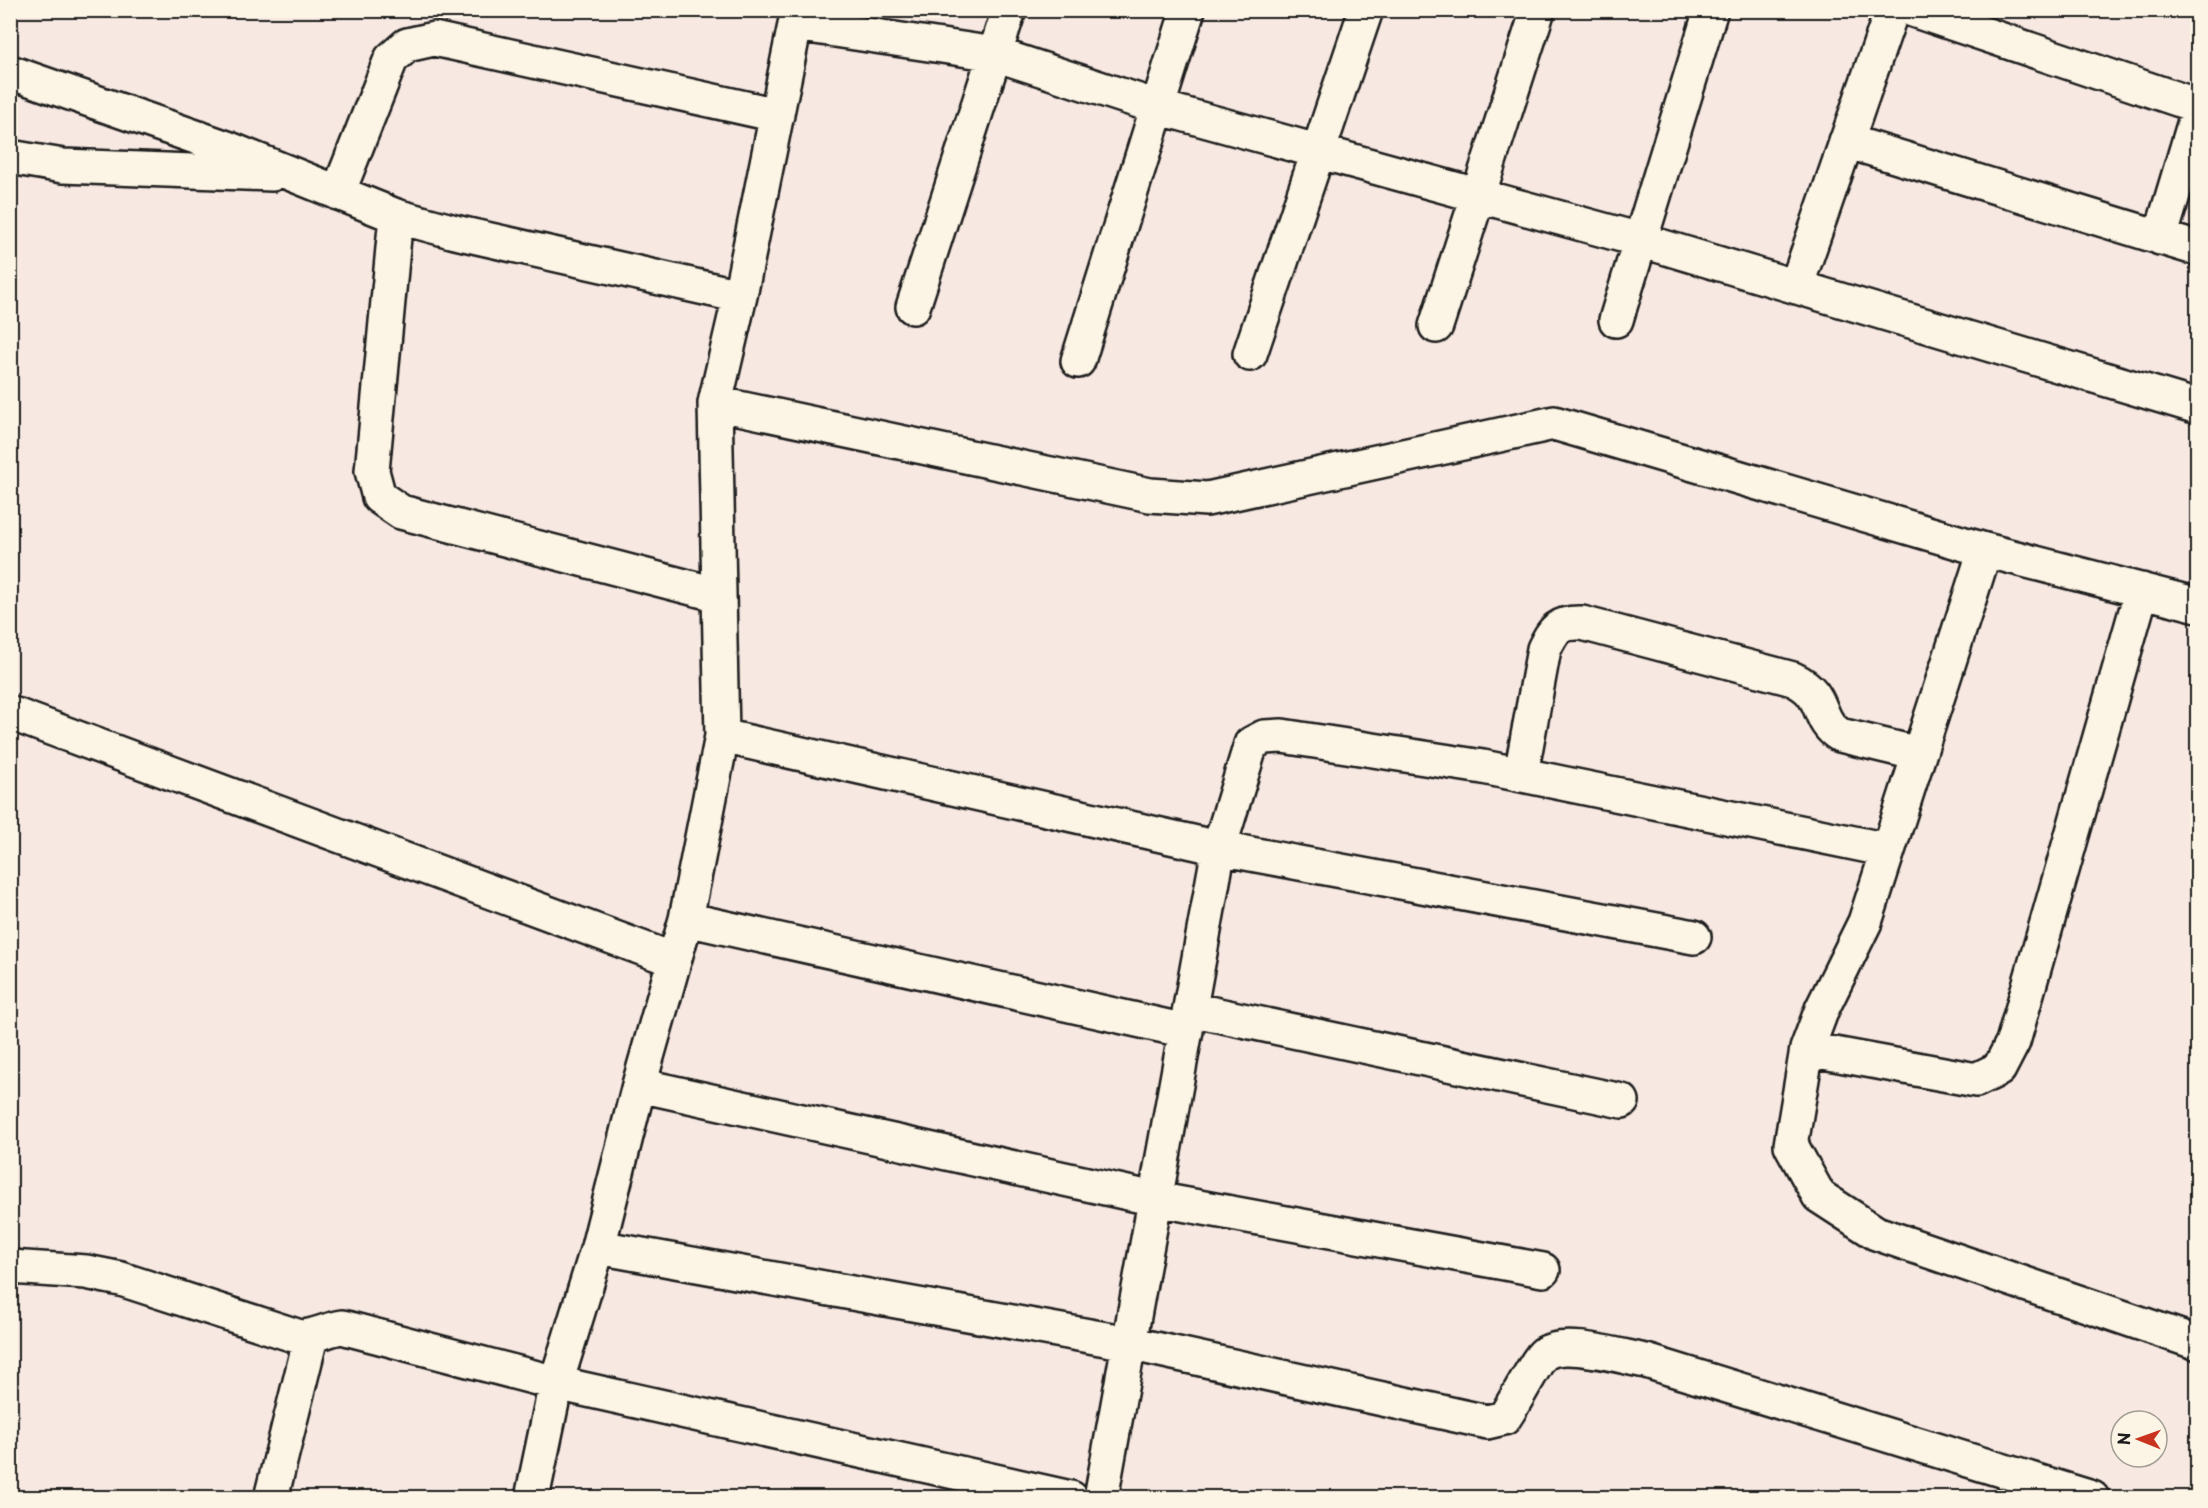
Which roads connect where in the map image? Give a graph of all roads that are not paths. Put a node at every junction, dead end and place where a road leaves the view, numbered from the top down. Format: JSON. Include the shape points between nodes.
{"nodes":[{"id":1,"x":1009,"y":10,"type":"edge"},
{"id":2,"x":1188,"y":10,"type":"edge"},
{"id":3,"x":1366,"y":10,"type":"edge"},
{"id":4,"x":1538,"y":10,"type":"edge"},
{"id":5,"x":1711,"y":10,"type":"edge"},
{"id":6,"x":1892,"y":10,"type":"edge"},
{"id":7,"x":1913,"y":10,"type":"edge"},
{"id":8,"x":797,"y":17,"type":"edge"},
{"id":9,"x":995,"y":54,"type":"junction"},
{"id":10,"x":10,"y":72,"type":"edge"},
{"id":11,"x":2198,"y":106,"type":"edge"},
{"id":12,"x":1157,"y":107,"type":"junction"},
{"id":13,"x":2198,"y":111,"type":"edge"},
{"id":14,"x":777,"y":115,"type":"junction"},
{"id":15,"x":1846,"y":141,"type":"junction"},
{"id":16,"x":1318,"y":153,"type":"junction"},
{"id":17,"x":10,"y":157,"type":"edge"},
{"id":18,"x":2190,"y":166,"type":"edge"},
{"id":19,"x":294,"y":175,"type":"junction"},
{"id":20,"x":338,"y":193,"type":"junction"},
{"id":21,"x":1478,"y":195,"type":"junction"},
{"id":22,"x":396,"y":216,"type":"junction"},
{"id":23,"x":2160,"y":238,"type":"junction"},
{"id":24,"x":1640,"y":240,"type":"junction"},
{"id":25,"x":2198,"y":249,"type":"edge"},
{"id":26,"x":1796,"y":287,"type":"junction"},
{"id":27,"x":740,"y":296,"type":"junction"},
{"id":28,"x":913,"y":307,"type":"dead end"},
{"id":29,"x":1616,"y":320,"type":"dead end"},
{"id":30,"x":1436,"y":326,"type":"dead end"},
{"id":31,"x":1250,"y":354,"type":"dead end"},
{"id":32,"x":1078,"y":361,"type":"dead end"},
{"id":33,"x":715,"y":403,"type":"junction"},
{"id":34,"x":2198,"y":407,"type":"edge"},
{"id":35,"x":1985,"y":550,"type":"junction"},
{"id":36,"x":2142,"y":590,"type":"junction"},
{"id":37,"x":719,"y":595,"type":"junction"},
{"id":38,"x":2198,"y":605,"type":"edge"},
{"id":39,"x":10,"y":712,"type":"edge"},
{"id":40,"x":722,"y":736,"type":"junction"},
{"id":41,"x":1919,"y":754,"type":"junction"},
{"id":42,"x":1521,"y":774,"type":"junction"},
{"id":43,"x":1219,"y":848,"type":"junction"},
{"id":44,"x":1888,"y":850,"type":"junction"},
{"id":45,"x":686,"y":918,"type":"junction"},
{"id":46,"x":1694,"y":937,"type":"dead end"},
{"id":47,"x":674,"y":960,"type":"junction"},
{"id":48,"x":1188,"y":1020,"type":"junction"},
{"id":49,"x":1807,"y":1049,"type":"junction"},
{"id":50,"x":639,"y":1085,"type":"junction"},
{"id":51,"x":1622,"y":1101,"type":"dead end"},
{"id":52,"x":1155,"y":1199,"type":"junction"},
{"id":53,"x":598,"y":1247,"type":"junction"},
{"id":54,"x":10,"y":1267,"type":"edge"},
{"id":55,"x":1542,"y":1270,"type":"dead end"},
{"id":56,"x":311,"y":1337,"type":"junction"},
{"id":57,"x":1128,"y":1343,"type":"junction"},
{"id":58,"x":2198,"y":1343,"type":"edge"},
{"id":59,"x":556,"y":1383,"type":"junction"},
{"id":60,"x":271,"y":1497,"type":"edge"},
{"id":61,"x":532,"y":1497,"type":"edge"},
{"id":62,"x":1071,"y":1497,"type":"edge"},
{"id":63,"x":1101,"y":1497,"type":"edge"},
{"id":64,"x":2092,"y":1497,"type":"edge"}],
"edges":[{"from":1,"to":9,"type":"street"},
{"from":2,"to":12,"type":"street"},
{"from":3,"to":16,"type":"street"},
{"from":4,"to":21,"type":"street"},
{"from":5,"to":24,"type":"street"},
{"from":6,"to":15,"type":"street"},
{"from":7,"to":11,"type":"street"},
{"from":8,"to":9,"type":"street"},
{"from":8,"to":14,"type":"street"},
{"from":9,"to":12,"type":"street"},
{"from":9,"to":28,"type":"street"},
{"from":10,"to":19,"type":"street","via":[[67,89]]},
{"from":12,"to":16,"type":"street"},
{"from":12,"to":32,"type":"street"},
{"from":13,"to":18,"type":"street"},
{"from":14,"to":20,"type":"street","via":[[434,39],[407,45],[391,59]]},
{"from":14,"to":27,"type":"street"},
{"from":15,"to":23,"type":"street"},
{"from":15,"to":26,"type":"street"},
{"from":16,"to":21,"type":"street"},
{"from":16,"to":31,"type":"street"},
{"from":17,"to":19,"type":"street","via":[[63,166]]},
{"from":18,"to":23,"type":"street"},
{"from":19,"to":20,"type":"street"},
{"from":20,"to":22,"type":"street"},
{"from":21,"to":24,"type":"street"},
{"from":21,"to":30,"type":"street"},
{"from":22,"to":27,"type":"street"},
{"from":22,"to":37,"type":"street","via":[[372,471],[379,497],[401,512]]},
{"from":23,"to":25,"type":"street"},
{"from":24,"to":26,"type":"street"},
{"from":24,"to":29,"type":"street"},
{"from":26,"to":34,"type":"street"},
{"from":27,"to":33,"type":"street"},
{"from":33,"to":35,"type":"street","via":[[1150,495],[1207,499],[1554,423]]},
{"from":33,"to":37,"type":"street"},
{"from":35,"to":36,"type":"street"},
{"from":35,"to":41,"type":"street"},
{"from":36,"to":38,"type":"street"},
{"from":36,"to":49,"type":"street","via":[[2013,1042],[1999,1069],[1976,1080]]},
{"from":37,"to":40,"type":"street"},
{"from":39,"to":47,"type":"street"},
{"from":40,"to":43,"type":"street"},
{"from":40,"to":45,"type":"street"},
{"from":41,"to":42,"type":"street","via":[[1840,735],[1829,728],[1815,693],[1793,679],[1566,622],[1552,633],[1544,650]]},
{"from":41,"to":44,"type":"street"},
{"from":42,"to":43,"type":"street","via":[[1282,736],[1264,737],[1251,744]]},
{"from":42,"to":44,"type":"street"},
{"from":43,"to":46,"type":"street"},
{"from":43,"to":48,"type":"street"},
{"from":44,"to":49,"type":"street","via":[[1865,922]]},
{"from":45,"to":47,"type":"street"},
{"from":45,"to":48,"type":"street"},
{"from":47,"to":50,"type":"street"},
{"from":48,"to":51,"type":"street"},
{"from":48,"to":52,"type":"street"},
{"from":49,"to":58,"type":"street","via":[[1791,1145],[1819,1196],[1876,1233]]},
{"from":50,"to":52,"type":"street"},
{"from":50,"to":53,"type":"street"},
{"from":52,"to":55,"type":"street"},
{"from":52,"to":57,"type":"street"},
{"from":53,"to":57,"type":"street"},
{"from":53,"to":59,"type":"street"},
{"from":54,"to":56,"type":"street","via":[[86,1272],[121,1279],[300,1337]]},
{"from":56,"to":59,"type":"street","via":[[342,1327]]},
{"from":56,"to":60,"type":"street"},
{"from":57,"to":63,"type":"street"},
{"from":57,"to":64,"type":"street","via":[[1487,1422],[1504,1418],[1543,1354],[1579,1349],[1646,1361]]},
{"from":59,"to":61,"type":"street"},
{"from":59,"to":62,"type":"street"}]}
